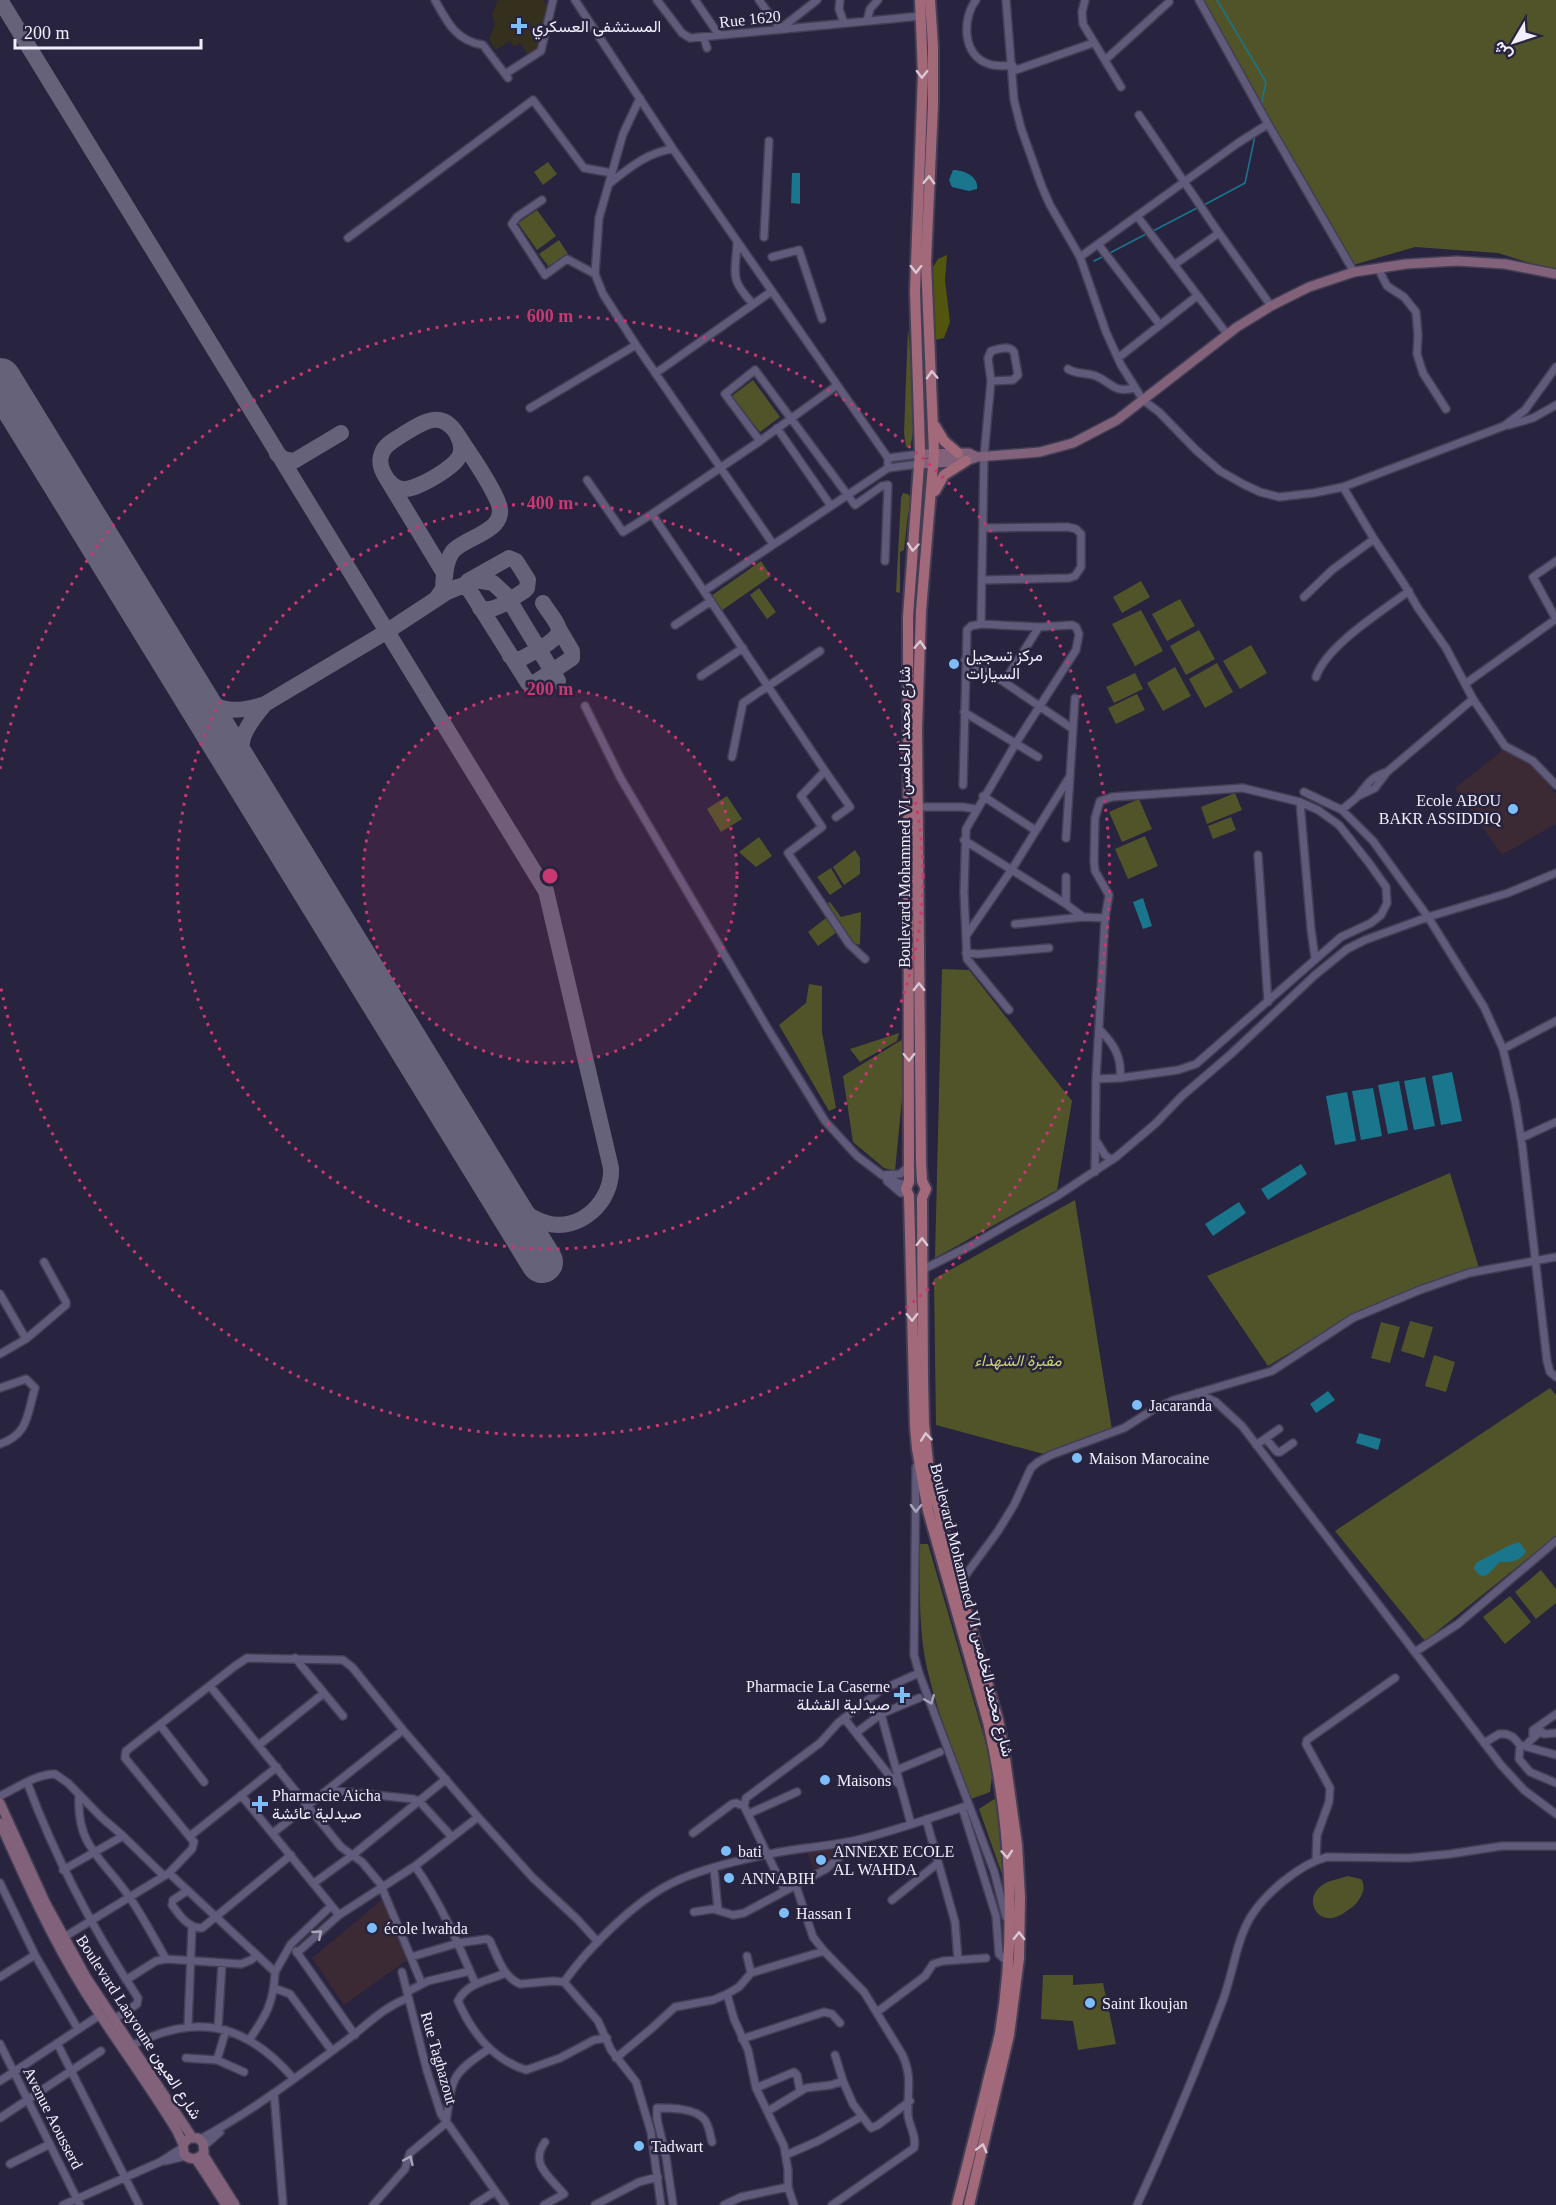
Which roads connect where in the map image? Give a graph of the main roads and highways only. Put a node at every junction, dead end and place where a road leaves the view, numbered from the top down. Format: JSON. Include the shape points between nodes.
{"nodes":[{"id":1,"x":920,"y":0,"type":"edge"},
{"id":2,"x":930,"y":0,"type":"edge"},
{"id":3,"x":927,"y":46,"type":"junction"},
{"id":4,"x":934,"y":424,"type":"junction"},
{"id":5,"x":958,"y":453,"type":"road end"},
{"id":6,"x":976,"y":458,"type":"road end"},
{"id":7,"x":932,"y":497,"type":"junction"},
{"id":8,"x":922,"y":1181,"type":"junction"},
{"id":9,"x":908,"y":1188,"type":"junction"},
{"id":10,"x":922,"y":1197,"type":"junction"},
{"id":11,"x":957,"y":2205,"type":"edge"},
{"id":12,"x":969,"y":2205,"type":"edge"}],
"edges":[{"from":1,"to":3,"type":"main road"},
{"from":2,"to":3,"type":"main road"},
{"from":4,"to":3,"type":"main road","name":"Boulevard Mohammed VI شارع محمد الخامس","one_way":true,"via":[[926,249],[933,105]]},
{"from":3,"to":9,"type":"main road","name":"Boulevard Mohammed VI شارع محمد الخامس","one_way":true,"via":[[915,291],[919,459],[908,617]]},
{"from":4,"to":5,"type":"main road","via":[[944,441]]},
{"from":4,"to":7,"type":"main road","name":"Boulevard Mohammed VI شارع محمد الخامس"},
{"from":6,"to":7,"type":"main road","via":[[944,475]]},
{"from":8,"to":7,"type":"main road","name":"Boulevard Mohammed VI شارع محمد الخامس","one_way":true,"via":[[917,704]]},
{"from":8,"to":9,"type":"main road","via":[[918,1179]]},
{"from":8,"to":10,"type":"main road","name":"Boulevard Mohammed VI شارع محمد الخامس","via":[[926,1189]]},
{"from":9,"to":10,"type":"main road","via":[[918,1199]]},
{"from":9,"to":11,"type":"main road","name":"Boulevard Mohammed VI شارع محمد الخامس","one_way":true,"via":[[916,1449],[928,1511],[995,1753],[1003,1796],[1009,1898],[1008,1960],[999,2035]]},
{"from":12,"to":10,"type":"main road","name":"Boulevard Mohammed VI شارع محمد الخامس","one_way":true,"via":[[1010,2027],[1019,1958],[1020,1897],[1017,1845],[998,1720],[929,1473],[924,1423]]}]}
